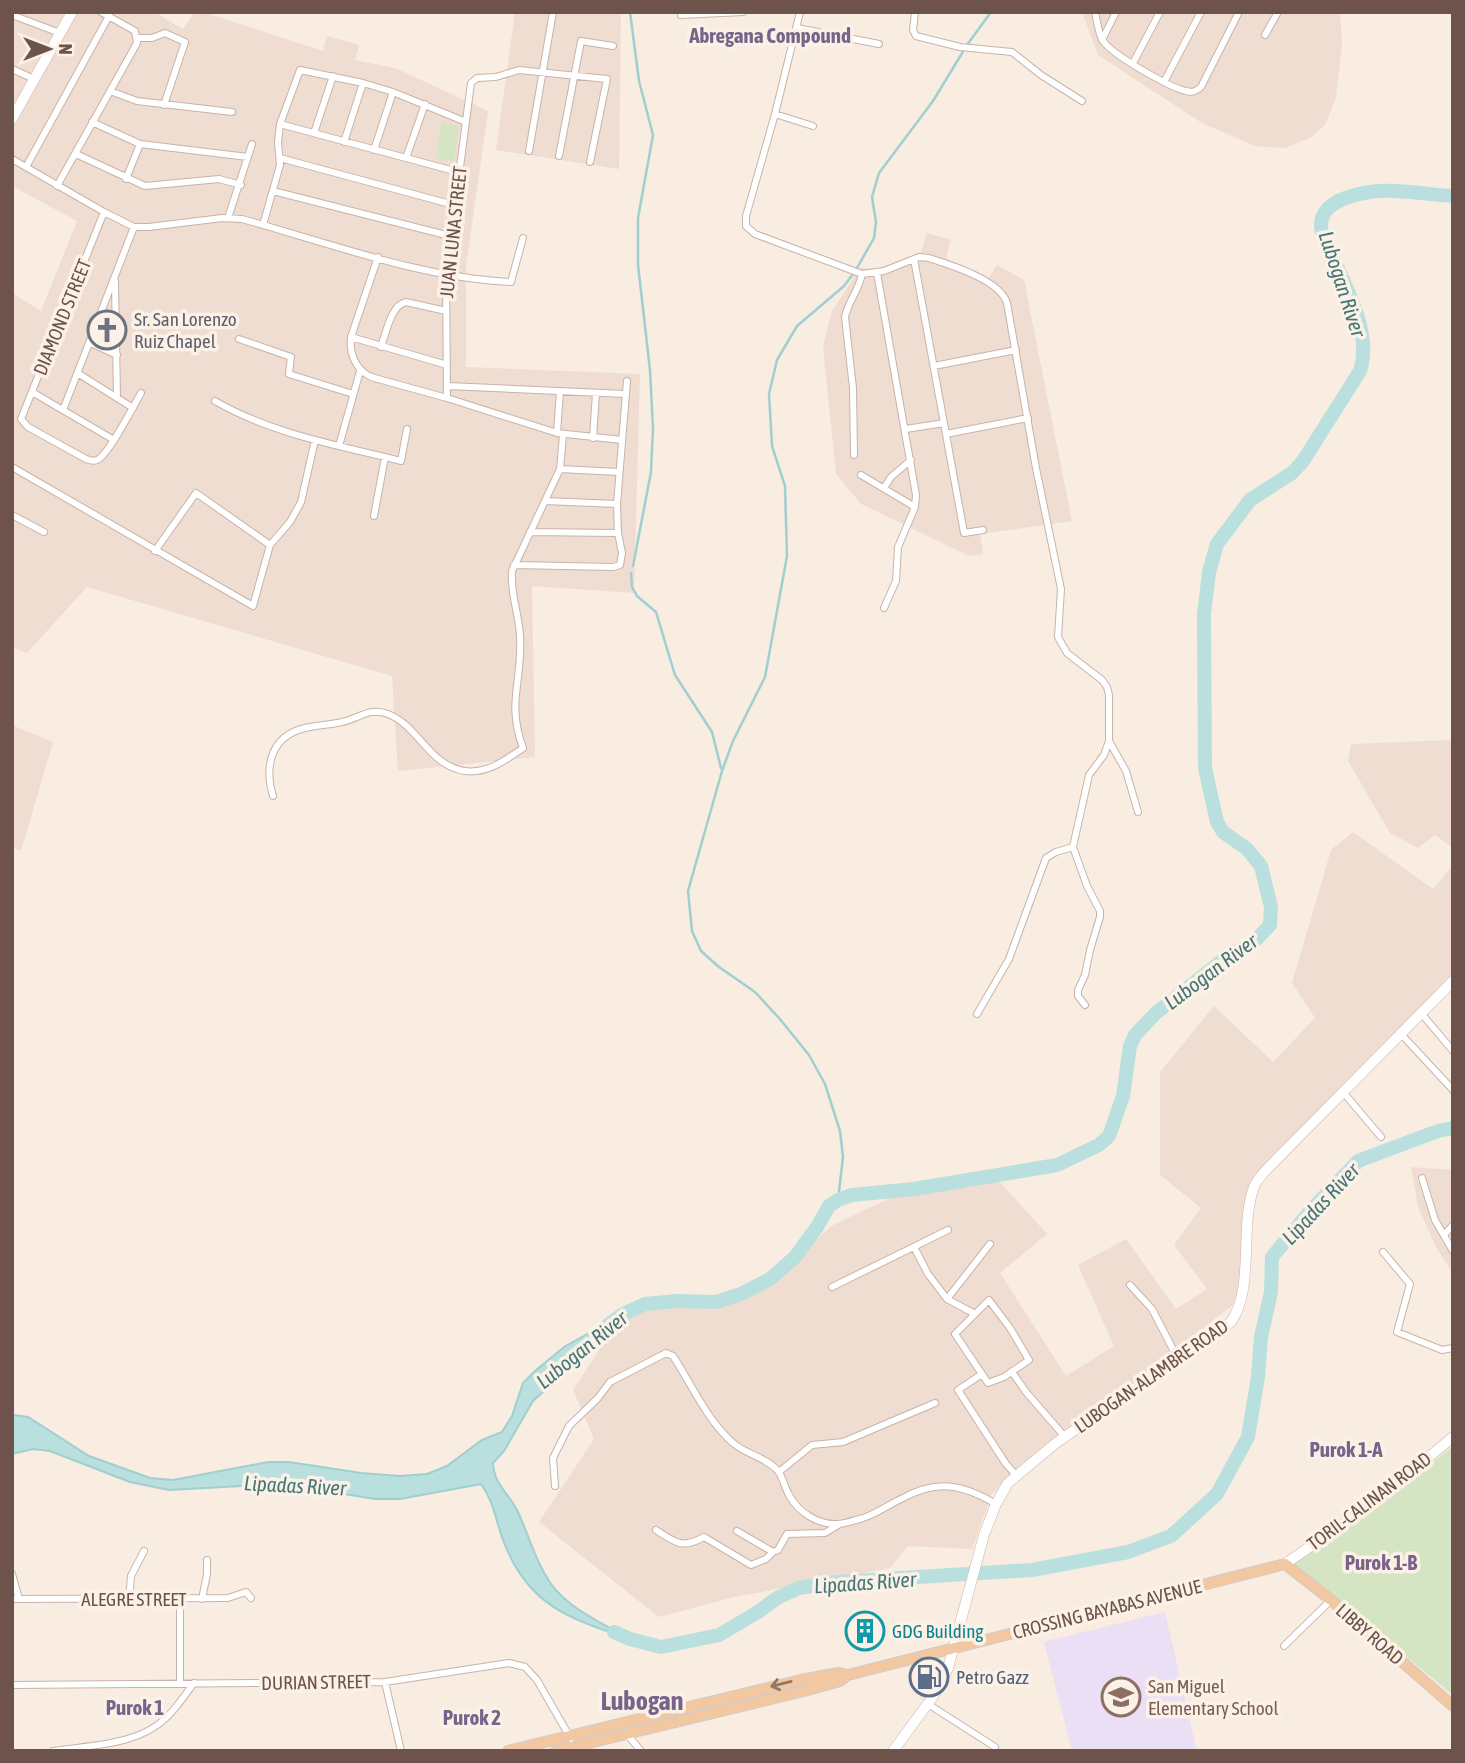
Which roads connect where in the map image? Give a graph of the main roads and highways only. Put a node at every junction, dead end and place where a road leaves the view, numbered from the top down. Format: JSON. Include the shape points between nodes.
{"nodes":[{"id":1,"x":1284,"y":1564,"type":"joint"},
{"id":2,"x":848,"y":1675,"type":"junction"},
{"id":3,"x":1453,"y":1706,"type":"edge"},
{"id":4,"x":572,"y":1744,"type":"edge"},
{"id":5,"x":508,"y":1751,"type":"edge"},
{"id":6,"x":556,"y":1751,"type":"edge"}],
"edges":[{"from":1,"to":2,"type":"main road","name":"CROSSING BAYABAS AVENUE"},
{"from":1,"to":3,"type":"main road","name":"LIBBY ROAD"},
{"from":2,"to":4,"type":"main road","name":"CROSSING BAYABAS AVENUE","via":[[804,1691]]},
{"from":2,"to":4,"type":"main road","name":"CROSSING BAYABAS AVENUE","one_way":true,"via":[[801,1680]]},
{"from":4,"to":5,"type":"main road","name":"CROSSING BAYABAS AVENUE"},
{"from":4,"to":6,"type":"main road","name":"CROSSING BAYABAS AVENUE"}]}
